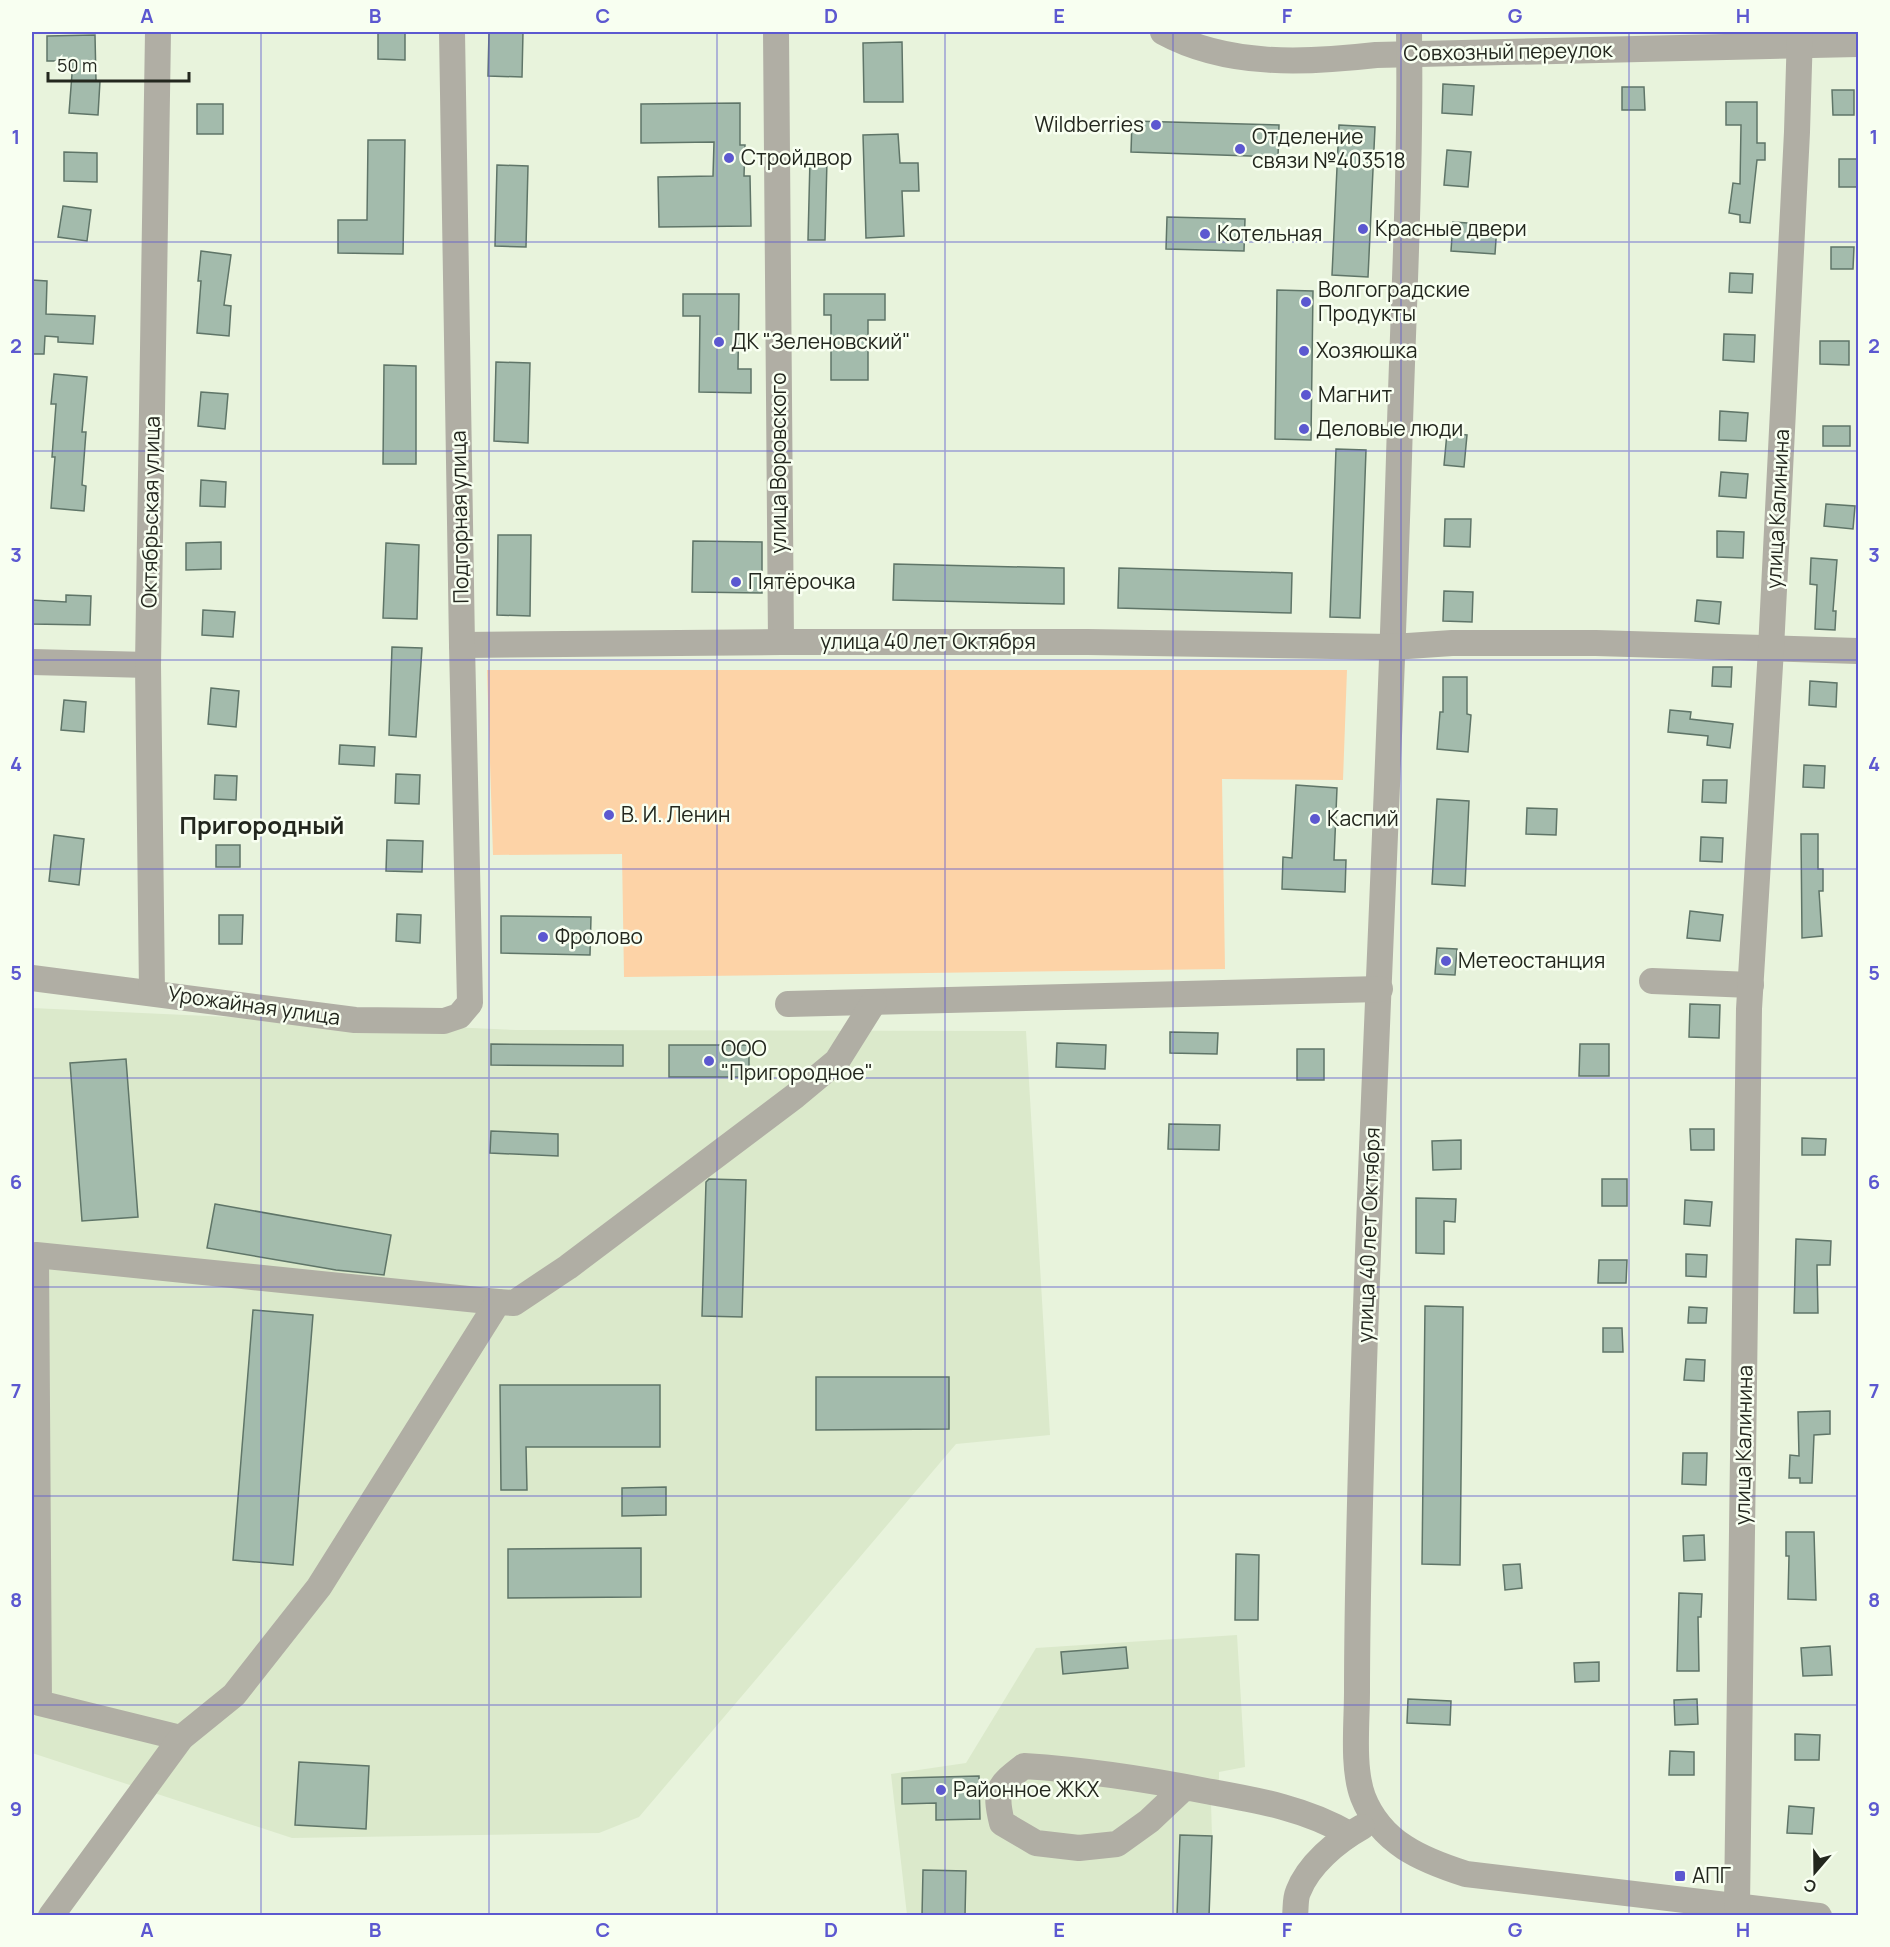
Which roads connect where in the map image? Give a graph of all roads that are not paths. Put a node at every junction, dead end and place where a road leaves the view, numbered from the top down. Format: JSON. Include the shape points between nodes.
{"nodes":[{"id":1,"x":158,"y":32,"type":"edge"},
{"id":2,"x":452,"y":32,"type":"edge"},
{"id":3,"x":776,"y":32,"type":"edge"},
{"id":4,"x":1163,"y":32,"type":"edge"},
{"id":5,"x":1800,"y":38,"type":"edge"},
{"id":6,"x":1409,"y":43,"type":"edge"},
{"id":7,"x":1858,"y":44,"type":"edge"},
{"id":8,"x":781,"y":642,"type":"junction"},
{"id":9,"x":462,"y":645,"type":"junction"},
{"id":10,"x":1393,"y":647,"type":"junction"},
{"id":11,"x":1771,"y":650,"type":"junction"},
{"id":12,"x":1858,"y":651,"type":"edge"},
{"id":13,"x":32,"y":662,"type":"edge"},
{"id":14,"x":148,"y":665,"type":"junction"},
{"id":15,"x":32,"y":978,"type":"edge"},
{"id":16,"x":1652,"y":981,"type":"dead end"},
{"id":17,"x":1750,"y":985,"type":"junction"},
{"id":18,"x":1380,"y":989,"type":"junction"},
{"id":19,"x":152,"y":992,"type":"junction"},
{"id":20,"x":874,"y":1002,"type":"junction"},
{"id":21,"x":470,"y":1003,"type":"joint"},
{"id":22,"x":788,"y":1004,"type":"dead end"},
{"id":23,"x":498,"y":1302,"type":"junction"},
{"id":24,"x":181,"y":1738,"type":"junction"},
{"id":25,"x":1185,"y":1787,"type":"junction"},
{"id":26,"x":1375,"y":1820,"type":"junction"},
{"id":27,"x":1349,"y":1834,"type":"junction"},
{"id":28,"x":1737,"y":1905,"type":"junction"},
{"id":29,"x":51,"y":1916,"type":"edge"},
{"id":30,"x":1295,"y":1916,"type":"edge"},
{"id":31,"x":1820,"y":1916,"type":"edge"}],
"edges":[{"from":1,"to":14,"type":"street","name":"Октябрьская улица"},
{"from":2,"to":9,"type":"street","name":"Подгорная улица"},
{"from":3,"to":8,"type":"street","name":"улица Воровского"},
{"from":4,"to":6,"type":"street","name":"Совхозный переулок","via":[[1207,49],[1244,57],[1303,62],[1376,55]]},
{"from":5,"to":6,"type":"street","name":"Совхозный переулок"},
{"from":5,"to":7,"type":"street","name":"Совхозный переулок"},
{"from":5,"to":11,"type":"street","name":"улица Калинина"},
{"from":6,"to":10,"type":"street","name":"улица 40 лет Октября"},
{"from":8,"to":9,"type":"street","name":"улица 40 лет Октября"},
{"from":8,"to":10,"type":"street","name":"улица 40 лет Октября"},
{"from":9,"to":21,"type":"street","name":"Подгорная улица"},
{"from":10,"to":11,"type":"street","via":[[1548,643]]},
{"from":10,"to":18,"type":"street","name":"улица 40 лет Октября"},
{"from":11,"to":12,"type":"street"},
{"from":11,"to":17,"type":"street","name":"улица Калинина"},
{"from":13,"to":14,"type":"street"},
{"from":14,"to":19,"type":"street","name":"Октябрьская улица"},
{"from":15,"to":19,"type":"street","name":"Урожайная улица"},
{"from":16,"to":17,"type":"street"},
{"from":17,"to":28,"type":"street","name":"улица Калинина"},
{"from":18,"to":20,"type":"street"},
{"from":18,"to":26,"type":"street","name":"улица 40 лет Октября","via":[[1357,1590],[1357,1765],[1362,1793]]},
{"from":19,"to":21,"type":"street","name":"Урожайная улица","via":[[355,1020],[444,1021],[459,1016]]},
{"from":20,"to":22,"type":"street"},
{"from":20,"to":23,"type":"street","via":[[837,1061],[795,1096],[568,1267],[514,1303]]},
{"from":23,"to":24,"type":"street","via":[[319,1587],[234,1695]]},
{"from":23,"to":24,"type":"street","via":[[36,1255],[39,1704]]},
{"from":24,"to":29,"type":"street"},
{"from":25,"to":25,"type":"street","via":[[1117,1844],[1079,1848],[1035,1843],[1002,1823],[997,1800],[1005,1780],[1024,1766]]},
{"from":25,"to":27,"type":"street","via":[[1268,1802],[1328,1821]]},
{"from":26,"to":27,"type":"street"},
{"from":26,"to":28,"type":"street","name":"улица 40 лет Октября","via":[[1389,1837],[1410,1851],[1466,1874]]},
{"from":27,"to":30,"type":"street","via":[[1308,1873],[1297,1893]]},
{"from":28,"to":31,"type":"street","name":"улица 40 лет Октября"}]}
